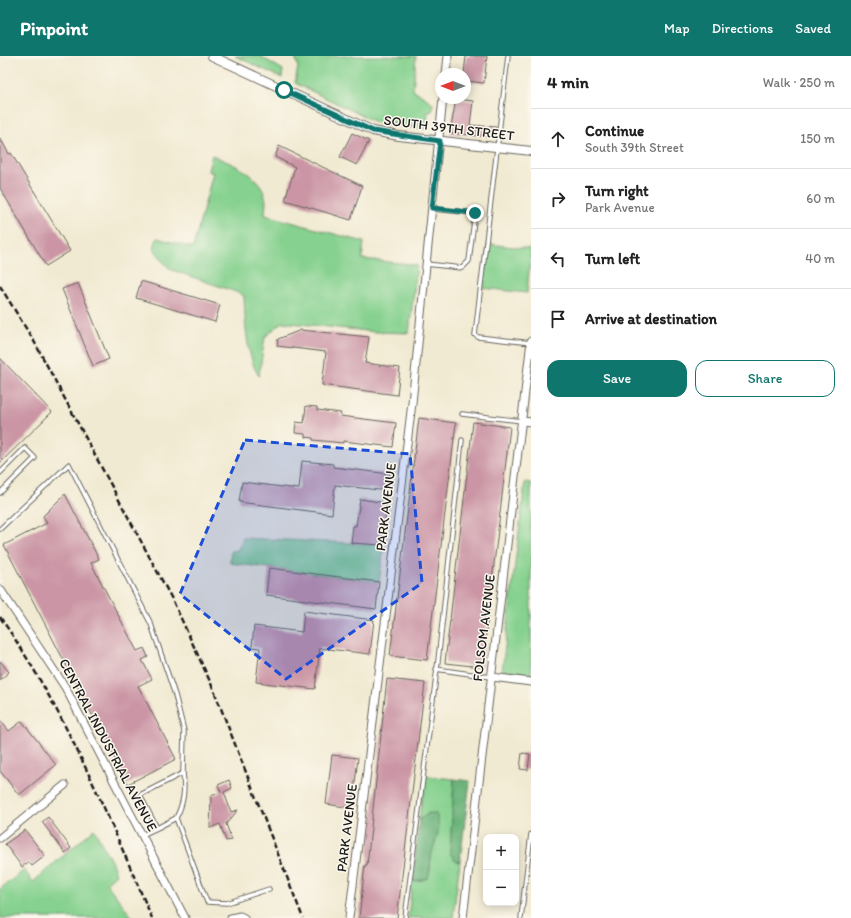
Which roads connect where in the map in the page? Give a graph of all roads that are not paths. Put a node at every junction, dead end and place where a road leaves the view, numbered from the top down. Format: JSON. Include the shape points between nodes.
{"nodes":[{"id":1,"x":212,"y":56,"type":"edge"},
{"id":2,"x":448,"y":56,"type":"edge"},
{"id":3,"x":508,"y":56,"type":"edge"},
{"id":4,"x":447,"y":68,"type":"edge"},
{"id":5,"x":443,"y":104,"type":"edge"},
{"id":6,"x":440,"y":141,"type":"junction"},
{"id":7,"x":496,"y":147,"type":"junction"},
{"id":8,"x":531,"y":151,"type":"edge"},
{"id":9,"x":432,"y":208,"type":"junction"},
{"id":10,"x":426,"y":264,"type":"junction"},
{"id":11,"x":531,"y":342,"type":"edge"},
{"id":12,"x":462,"y":414,"type":"dead end"},
{"id":13,"x":522,"y":420,"type":"junction"},
{"id":14,"x":531,"y":422,"type":"edge"},
{"id":15,"x":462,"y":440,"type":"dead end"},
{"id":16,"x":0,"y":473,"type":"edge"},
{"id":17,"x":0,"y":493,"type":"edge"},
{"id":18,"x":0,"y":529,"type":"edge"},
{"id":19,"x":0,"y":589,"type":"edge"},
{"id":20,"x":436,"y":669,"type":"junction"},
{"id":21,"x":492,"y":677,"type":"junction"},
{"id":22,"x":531,"y":682,"type":"edge"},
{"id":23,"x":183,"y":773,"type":"junction"},
{"id":24,"x":66,"y":785,"type":"dead end"},
{"id":25,"x":176,"y":818,"type":"junction"},
{"id":26,"x":157,"y":828,"type":"junction"},
{"id":27,"x":531,"y":834,"type":"edge"},
{"id":28,"x":142,"y":835,"type":"junction"},
{"id":29,"x":0,"y":838,"type":"edge"},
{"id":30,"x":269,"y":889,"type":"dead end"},
{"id":31,"x":185,"y":918,"type":"edge"},
{"id":32,"x":231,"y":918,"type":"edge"},
{"id":33,"x":244,"y":918,"type":"edge"},
{"id":34,"x":349,"y":918,"type":"edge"},
{"id":35,"x":405,"y":918,"type":"edge"},
{"id":36,"x":463,"y":918,"type":"edge"},
{"id":37,"x":521,"y":918,"type":"edge"}],
"edges":[{"from":1,"to":6,"type":"street","name":"SOUTH 39TH STREET","via":[[373,131]]},
{"from":2,"to":4,"type":"street"},
{"from":3,"to":7,"type":"lane"},
{"from":5,"to":6,"type":"street","name":"PARK AVENUE"},
{"from":6,"to":7,"type":"street","name":"SOUTH 39TH STREET"},
{"from":6,"to":9,"type":"street","name":"PARK AVENUE"},
{"from":7,"to":8,"type":"street","name":"SOUTH 39TH STREET"},
{"from":7,"to":11,"type":"lane","via":[[475,335]]},
{"from":9,"to":10,"type":"street","name":"PARK AVENUE"},
{"from":9,"to":10,"type":"lane","via":[[475,213],[469,261],[465,266],[462,268]]},
{"from":10,"to":34,"type":"street","name":"PARK AVENUE","via":[[411,411]]},
{"from":11,"to":13,"type":"street","name":"FOLSOM AVENUE"},
{"from":12,"to":13,"type":"lane"},
{"from":13,"to":14,"type":"street"},
{"from":13,"to":21,"type":"street","name":"FOLSOM AVENUE"},
{"from":15,"to":20,"type":"lane"},
{"from":16,"to":17,"type":"lane","via":[[25,448],[35,458]]},
{"from":18,"to":23,"type":"lane","via":[[69,464],[151,624],[175,695],[184,731]]},
{"from":19,"to":28,"type":"street","name":"CENTRAL INDUSTRIAL AVENUE","via":[[66,687]]},
{"from":20,"to":21,"type":"lane"},
{"from":20,"to":35,"type":"lane"},
{"from":21,"to":22,"type":"street"},
{"from":21,"to":36,"type":"street","name":"FOLSOM AVENUE"},
{"from":23,"to":25,"type":"lane","via":[[183,806]]},
{"from":23,"to":26,"type":"lane","via":[[140,795]]},
{"from":24,"to":29,"type":"street"},
{"from":25,"to":26,"type":"lane"},
{"from":25,"to":30,"type":"lane","via":[[207,902],[227,903]]},
{"from":26,"to":28,"type":"lane"},
{"from":27,"to":37,"type":"lane"},
{"from":28,"to":31,"type":"street","name":"CENTRAL INDUSTRIAL AVENUE"},
{"from":32,"to":33,"type":"street"}]}
